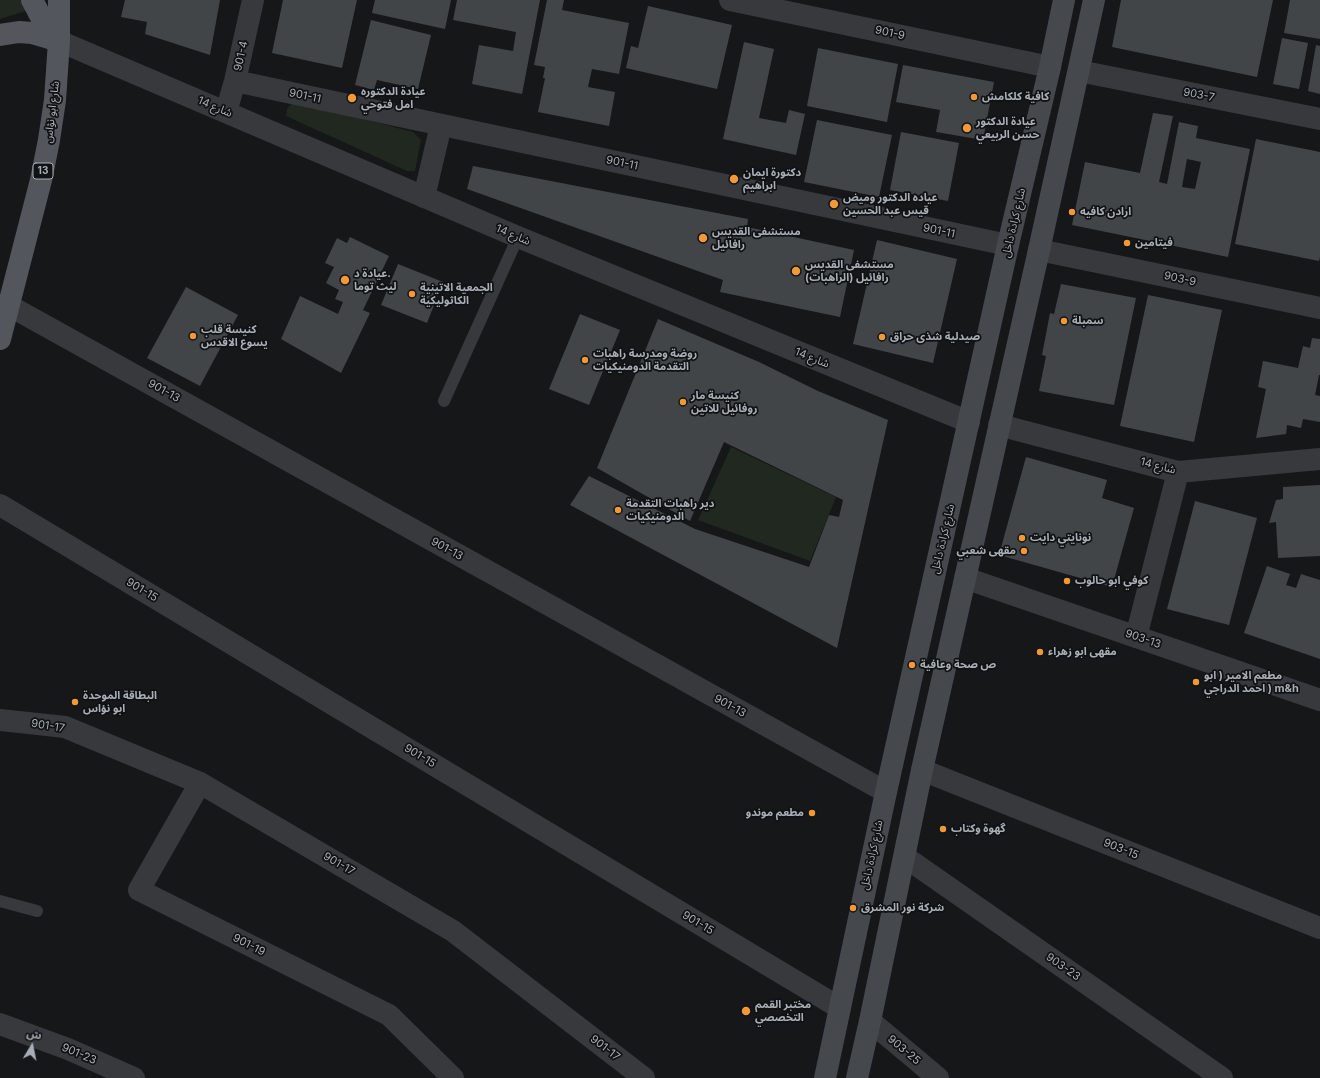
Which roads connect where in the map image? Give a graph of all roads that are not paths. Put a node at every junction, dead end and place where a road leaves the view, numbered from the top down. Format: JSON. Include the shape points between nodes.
{"nodes":[{"id":1,"x":32,"y":0,"type":"edge"},
{"id":2,"x":59,"y":0,"type":"edge"},
{"id":3,"x":253,"y":0,"type":"edge"},
{"id":4,"x":730,"y":0,"type":"edge"},
{"id":5,"x":1064,"y":0,"type":"edge"},
{"id":6,"x":1094,"y":0,"type":"edge"},
{"id":7,"x":0,"y":35,"type":"edge"},
{"id":8,"x":59,"y":41,"type":"junction"},
{"id":9,"x":1050,"y":67,"type":"junction"},
{"id":10,"x":1079,"y":71,"type":"junction"},
{"id":11,"x":235,"y":81,"type":"junction"},
{"id":12,"x":226,"y":112,"type":"junction"},
{"id":13,"x":1320,"y":119,"type":"edge"},
{"id":14,"x":441,"y":125,"type":"junction"},
{"id":15,"x":424,"y":197,"type":"junction"},
{"id":16,"x":518,"y":237,"type":"junction"},
{"id":17,"x":1008,"y":245,"type":"junction"},
{"id":18,"x":1039,"y":250,"type":"junction"},
{"id":19,"x":8,"y":305,"type":"junction"},
{"id":20,"x":1320,"y":308,"type":"edge"},
{"id":21,"x":0,"y":339,"type":"edge"},
{"id":22,"x":444,"y":401,"type":"dead end"},
{"id":23,"x":969,"y":422,"type":"junction"},
{"id":24,"x":1000,"y":425,"type":"junction"},
{"id":25,"x":1320,"y":459,"type":"edge"},
{"id":26,"x":1178,"y":472,"type":"junction"},
{"id":27,"x":0,"y":504,"type":"edge"},
{"id":28,"x":965,"y":578,"type":"junction"},
{"id":29,"x":1136,"y":637,"type":"junction"},
{"id":30,"x":1320,"y":700,"type":"edge"},
{"id":31,"x":0,"y":720,"type":"edge"},
{"id":32,"x":922,"y":770,"type":"junction"},
{"id":33,"x":200,"y":783,"type":"junction"},
{"id":34,"x":886,"y":792,"type":"junction"},
{"id":35,"x":905,"y":856,"type":"junction"},
{"id":36,"x":0,"y":901,"type":"edge"},
{"id":37,"x":36,"y":911,"type":"dead end"},
{"id":38,"x":1320,"y":928,"type":"edge"},
{"id":39,"x":840,"y":1008,"type":"junction"},
{"id":40,"x":870,"y":1021,"type":"junction"},
{"id":41,"x":0,"y":1024,"type":"edge"},
{"id":42,"x":134,"y":1078,"type":"edge"},
{"id":43,"x":453,"y":1078,"type":"edge"},
{"id":44,"x":644,"y":1078,"type":"edge"},
{"id":45,"x":825,"y":1078,"type":"edge"},
{"id":46,"x":857,"y":1078,"type":"edge"},
{"id":47,"x":938,"y":1078,"type":"edge"},
{"id":48,"x":1222,"y":1078,"type":"edge"}],
"edges":[{"from":1,"to":8,"type":"main road","via":[[42,19]]},
{"from":2,"to":8,"type":"main road","name":"شارع ابو نؤاس","number":"13"},
{"from":3,"to":11,"type":"street","name":"901-4"},
{"from":4,"to":9,"type":"street","name":"901-9"},
{"from":5,"to":9,"type":"main road","name":"شارع كرادة داخل"},
{"from":6,"to":10,"type":"main road"},
{"from":7,"to":8,"type":"main road","via":[[32,33]]},
{"from":8,"to":12,"type":"street","name":"شارع 14"},
{"from":8,"to":19,"type":"main road","name":"شارع ابو نؤاس","number":"13","via":[[49,140]]},
{"from":9,"to":17,"type":"main road","name":"شارع كرادة داخل"},
{"from":10,"to":13,"type":"street","name":"903-7"},
{"from":10,"to":18,"type":"main road"},
{"from":11,"to":12,"type":"street","name":"901-4"},
{"from":11,"to":14,"type":"street","name":"901-11"},
{"from":12,"to":15,"type":"street","name":"شارع 14"},
{"from":14,"to":15,"type":"street"},
{"from":14,"to":17,"type":"street","name":"901-11"},
{"from":15,"to":16,"type":"street","name":"شارع 14"},
{"from":16,"to":22,"type":"lane"},
{"from":16,"to":23,"type":"street","name":"شارع 14"},
{"from":17,"to":23,"type":"main road","name":"شارع كرادة داخل"},
{"from":18,"to":20,"type":"street","name":"903-9"},
{"from":18,"to":24,"type":"main road"},
{"from":19,"to":21,"type":"main road","name":"شارع ابو نؤاس","number":"13"},
{"from":19,"to":34,"type":"street","name":"901-13"},
{"from":23,"to":34,"type":"main road","name":"شارع كرادة داخل"},
{"from":24,"to":26,"type":"street","name":"شارع 14"},
{"from":24,"to":28,"type":"main road"},
{"from":25,"to":26,"type":"street","name":"شارع 14"},
{"from":26,"to":29,"type":"street"},
{"from":27,"to":39,"type":"street","name":"901-15"},
{"from":28,"to":29,"type":"street","name":"903-13"},
{"from":28,"to":32,"type":"main road"},
{"from":29,"to":30,"type":"street","name":"903-13"},
{"from":31,"to":33,"type":"street","name":"901-17","via":[[65,727]]},
{"from":32,"to":35,"type":"main road"},
{"from":32,"to":38,"type":"street","name":"903-15"},
{"from":33,"to":43,"type":"street","name":"901-19","via":[[139,890],[389,1015]]},
{"from":33,"to":44,"type":"street","name":"901-17","via":[[453,931]]},
{"from":34,"to":39,"type":"main road","name":"شارع كرادة داخل"},
{"from":35,"to":40,"type":"main road"},
{"from":35,"to":48,"type":"street","name":"903-23"},
{"from":36,"to":37,"type":"lane"},
{"from":39,"to":45,"type":"main road","name":"شارع كرادة داخل"},
{"from":40,"to":46,"type":"main road"},
{"from":40,"to":47,"type":"street","name":"903-25"},
{"from":41,"to":42,"type":"street","name":"901-23","via":[[68,1049]]}]}
